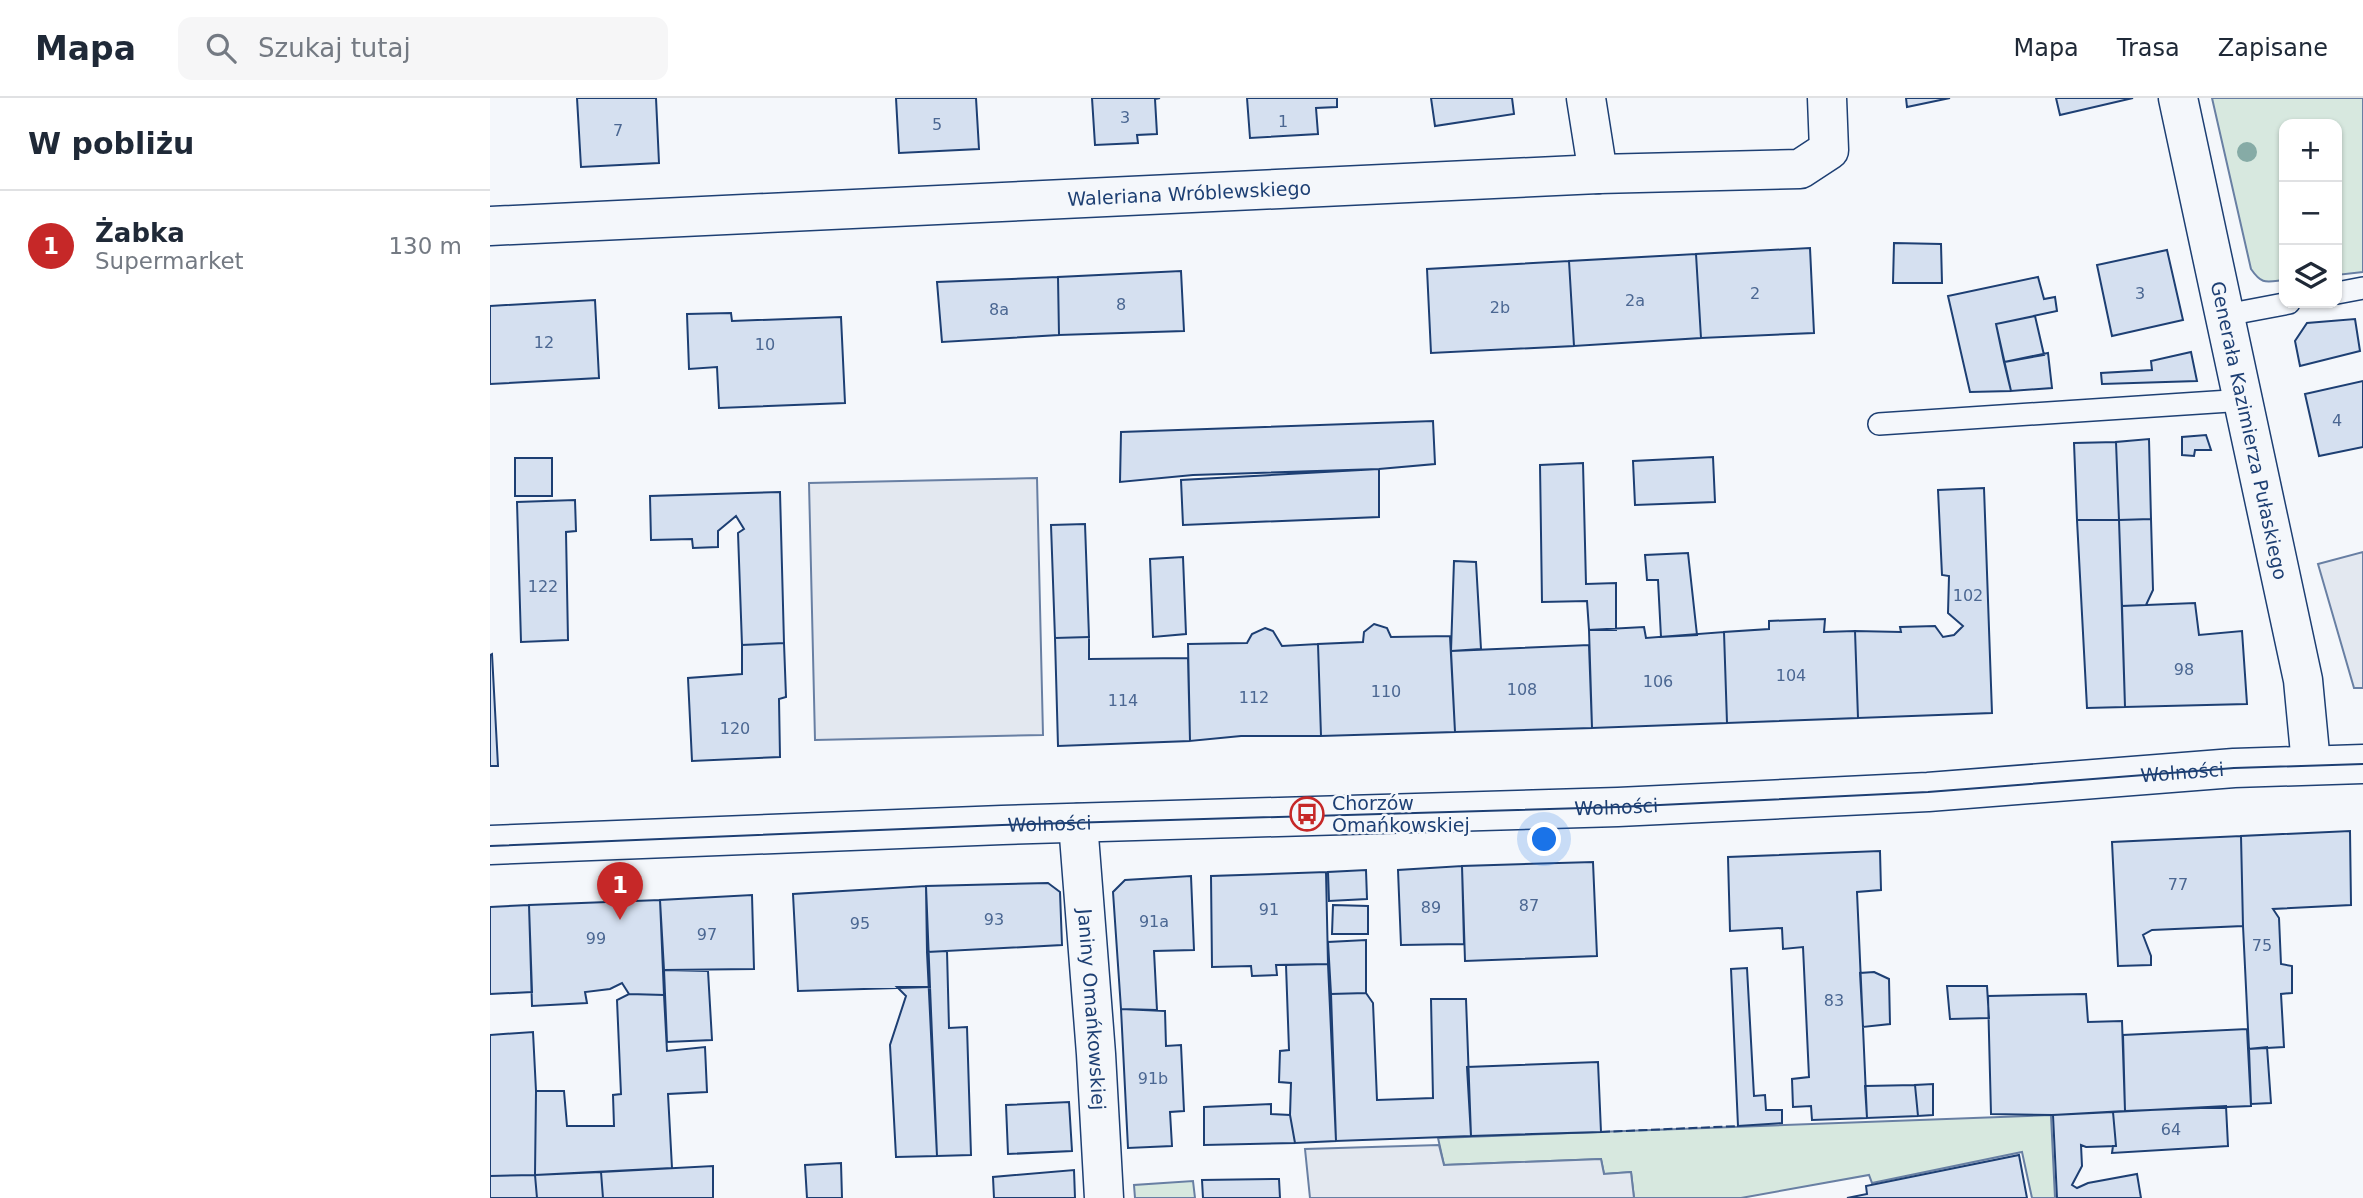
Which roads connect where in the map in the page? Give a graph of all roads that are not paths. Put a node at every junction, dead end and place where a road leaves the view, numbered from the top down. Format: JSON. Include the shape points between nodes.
{"nodes":[{"id":1,"x":1586,"y":98,"type":"edge"},
{"id":2,"x":1827,"y":98,"type":"edge"},
{"id":3,"x":2178,"y":98,"type":"edge"},
{"id":4,"x":1598,"y":174,"type":"junction"},
{"id":5,"x":490,"y":226,"type":"edge"},
{"id":6,"x":2363,"y":288,"type":"edge"},
{"id":7,"x":2342,"y":292,"type":"edge"},
{"id":8,"x":2279,"y":305,"type":"edge"},
{"id":9,"x":2226,"y":315,"type":"junction"},
{"id":10,"x":2245,"y":400,"type":"junction"},
{"id":11,"x":1879,"y":424,"type":"dead end"},
{"id":12,"x":2311,"y":764,"type":"junction"},
{"id":13,"x":2363,"y":764,"type":"edge"},
{"id":14,"x":1078,"y":822,"type":"junction"},
{"id":15,"x":490,"y":845,"type":"edge"},
{"id":16,"x":1104,"y":1198,"type":"edge"}],
"edges":[{"from":1,"to":4,"type":"street"},
{"from":2,"to":4,"type":"street","name":"Waleriana Wróblewskiego","via":[[1829,150],[1800,169]]},
{"from":3,"to":9,"type":"street","name":"Generała Kazimierza Pułaskiego"},
{"from":4,"to":5,"type":"street","name":"Waleriana Wróblewskiego"},
{"from":6,"to":7,"type":"lane"},
{"from":8,"to":9,"type":"lane"},
{"from":9,"to":10,"type":"street","name":"Generała Kazimierza Pułaskiego"},
{"from":10,"to":11,"type":"lane"},
{"from":10,"to":12,"type":"street","name":"Generała Kazimierza Pułaskiego","via":[[2303,680]]},
{"from":12,"to":13,"type":"street","name":"Wolności"},
{"from":12,"to":14,"type":"street","name":"Wolności","via":[[1928,792],[1618,807]]},
{"from":14,"to":15,"type":"street","name":"Wolności"},
{"from":14,"to":16,"type":"street","name":"Janiny Omańkowskiej"}]}
